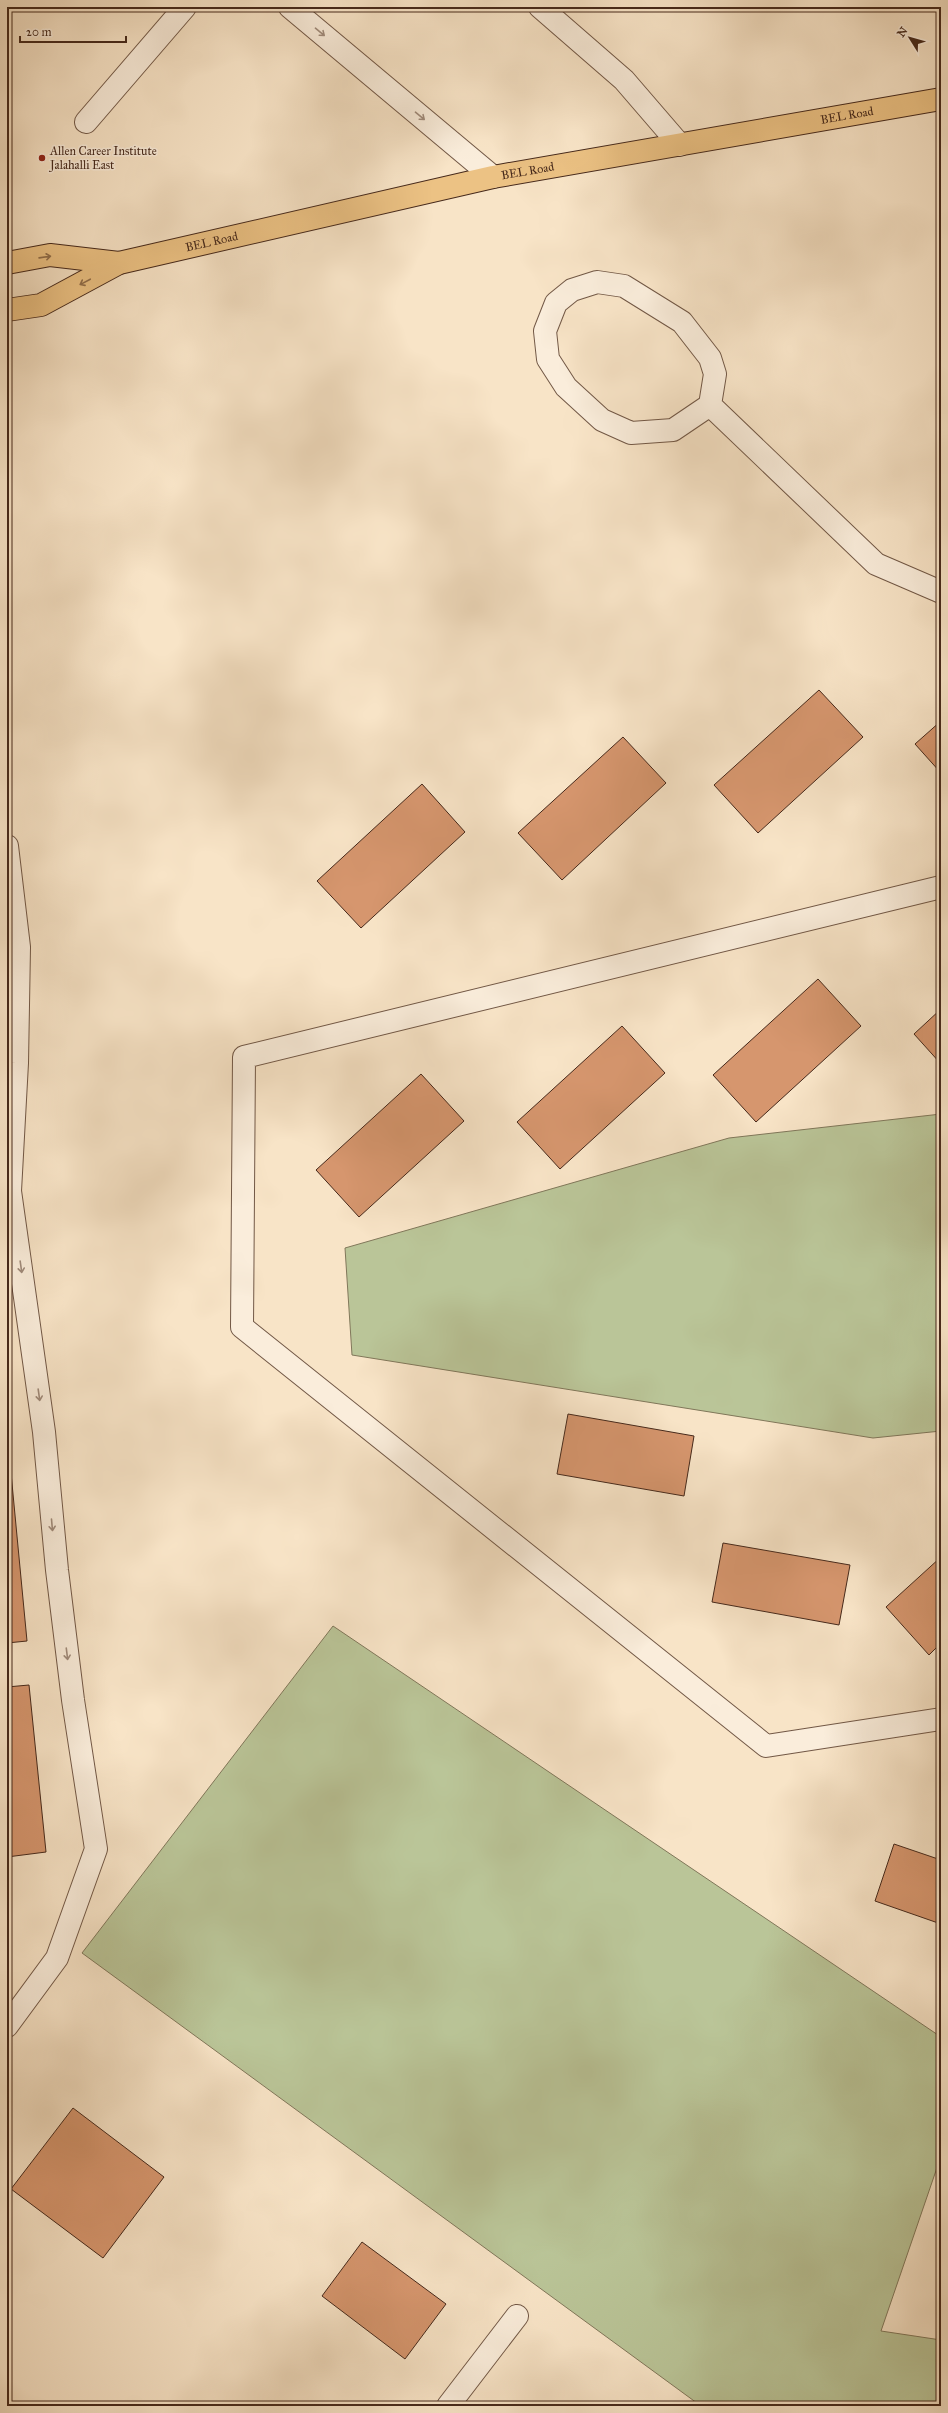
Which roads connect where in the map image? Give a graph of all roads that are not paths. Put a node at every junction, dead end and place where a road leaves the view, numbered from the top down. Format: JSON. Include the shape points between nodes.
{"nodes":[{"id":1,"x":185,"y":7,"type":"edge"},
{"id":2,"x":290,"y":7,"type":"edge"},
{"id":3,"x":540,"y":7,"type":"edge"},
{"id":4,"x":941,"y":99,"type":"edge"},
{"id":5,"x":86,"y":122,"type":"dead end"},
{"id":6,"x":680,"y":145,"type":"junction"},
{"id":7,"x":493,"y":177,"type":"junction"},
{"id":8,"x":7,"y":263,"type":"edge"},
{"id":9,"x":119,"y":263,"type":"junction"},
{"id":10,"x":7,"y":310,"type":"edge"},
{"id":11,"x":710,"y":405,"type":"junction"},
{"id":12,"x":941,"y":592,"type":"edge"},
{"id":13,"x":8,"y":859,"type":"edge"},
{"id":14,"x":941,"y":887,"type":"edge"},
{"id":15,"x":11,"y":906,"type":"edge"},
{"id":16,"x":941,"y":1719,"type":"edge"},
{"id":17,"x":7,"y":2026,"type":"edge"},
{"id":18,"x":517,"y":2316,"type":"dead end"},
{"id":19,"x":449,"y":2406,"type":"edge"}],
"edges":[{"from":1,"to":5,"type":"street"},
{"from":2,"to":7,"type":"street","one_way":true},
{"from":3,"to":6,"type":"street","via":[[624,80]]},
{"from":4,"to":6,"type":"main road","name":"BEL Road"},
{"from":6,"to":7,"type":"main road","name":"BEL Road"},
{"from":7,"to":9,"type":"main road","name":"BEL Road"},
{"from":8,"to":9,"type":"main road","name":"BEL Road","one_way":true,"via":[[50,256]]},
{"from":9,"to":10,"type":"main road","name":"BEL Road","one_way":true,"via":[[41,305]]},
{"from":11,"to":11,"type":"street","via":[[673,430],[632,433],[602,420],[566,387],[548,359],[545,331],[556,303],[572,290],[597,282],[624,286],[653,302],[682,322],[710,358],[715,374]]},
{"from":11,"to":12,"type":"street","via":[[876,564]]},
{"from":13,"to":15,"type":"street"},
{"from":14,"to":16,"type":"street","via":[[244,1057],[242,1327],[766,1746]]},
{"from":15,"to":17,"type":"street","one_way":true,"via":[[18,963],[17,1063],[10,1191],[44,1432],[56,1570],[96,1849],[57,1958]]},
{"from":18,"to":19,"type":"street"}]}
